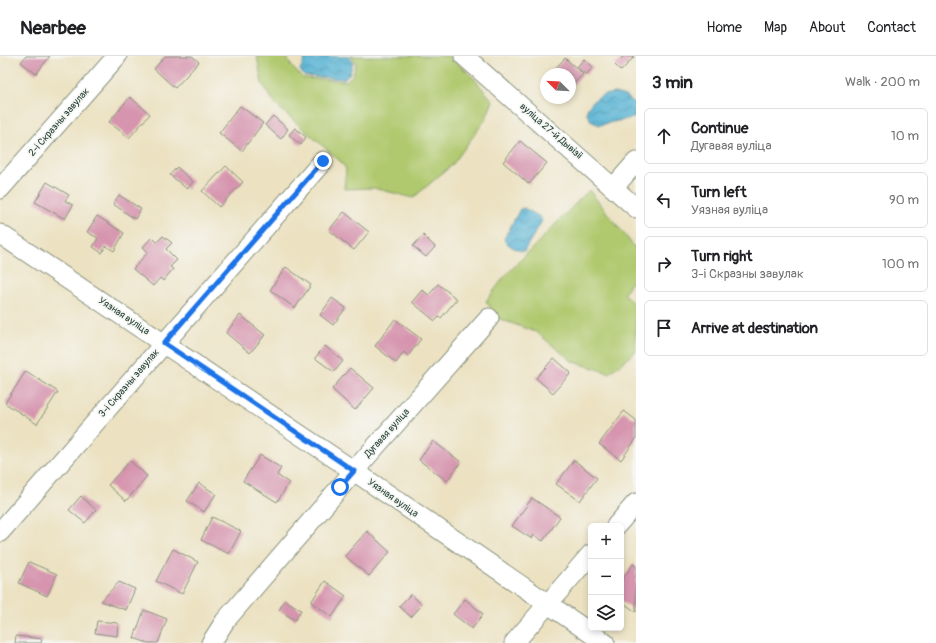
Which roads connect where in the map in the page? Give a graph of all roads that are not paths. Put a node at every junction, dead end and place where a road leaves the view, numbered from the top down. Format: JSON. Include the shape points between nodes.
{"nodes":[{"id":1,"x":117,"y":56,"type":"edge"},
{"id":2,"x":464,"y":56,"type":"edge"},
{"id":3,"x":323,"y":161,"type":"dead end"},
{"id":4,"x":636,"y":162,"type":"edge"},
{"id":5,"x":614,"y":187,"type":"junction"},
{"id":6,"x":0,"y":189,"type":"edge"},
{"id":7,"x":636,"y":208,"type":"edge"},
{"id":8,"x":0,"y":234,"type":"edge"},
{"id":9,"x":489,"y":318,"type":"dead end"},
{"id":10,"x":164,"y":343,"type":"junction"},
{"id":11,"x":354,"y":471,"type":"junction"},
{"id":12,"x":636,"y":503,"type":"edge"},
{"id":13,"x":619,"y":523,"type":"edge"},
{"id":14,"x":0,"y":532,"type":"edge"},
{"id":15,"x":588,"y":557,"type":"edge"},
{"id":16,"x":547,"y":604,"type":"junction"},
{"id":17,"x":211,"y":643,"type":"edge"},
{"id":18,"x":514,"y":643,"type":"edge"},
{"id":19,"x":605,"y":643,"type":"edge"}],
"edges":[{"from":1,"to":6,"type":"street","name":"2-і Скразны завулак"},
{"from":2,"to":5,"type":"street","name":"вуліца 27-й Дывізіі"},
{"from":3,"to":10,"type":"street","name":"3-і Скразны завулак"},
{"from":4,"to":5,"type":"street"},
{"from":5,"to":7,"type":"street","name":"вуліца 27-й Дывізіі"},
{"from":8,"to":10,"type":"street","name":"Уязная вуліца"},
{"from":9,"to":11,"type":"street","name":"Дугавая вуліца"},
{"from":10,"to":11,"type":"street","name":"Уязная вуліца"},
{"from":10,"to":14,"type":"street","name":"3-і Скразны завулак"},
{"from":11,"to":16,"type":"street","name":"Уязная вуліца"},
{"from":11,"to":17,"type":"street","name":"Дугавая вуліца","via":[[225,622]]},
{"from":12,"to":13,"type":"street"},
{"from":15,"to":16,"type":"street"},
{"from":16,"to":18,"type":"street"},
{"from":16,"to":19,"type":"street","name":"Уязная вуліца"}]}
